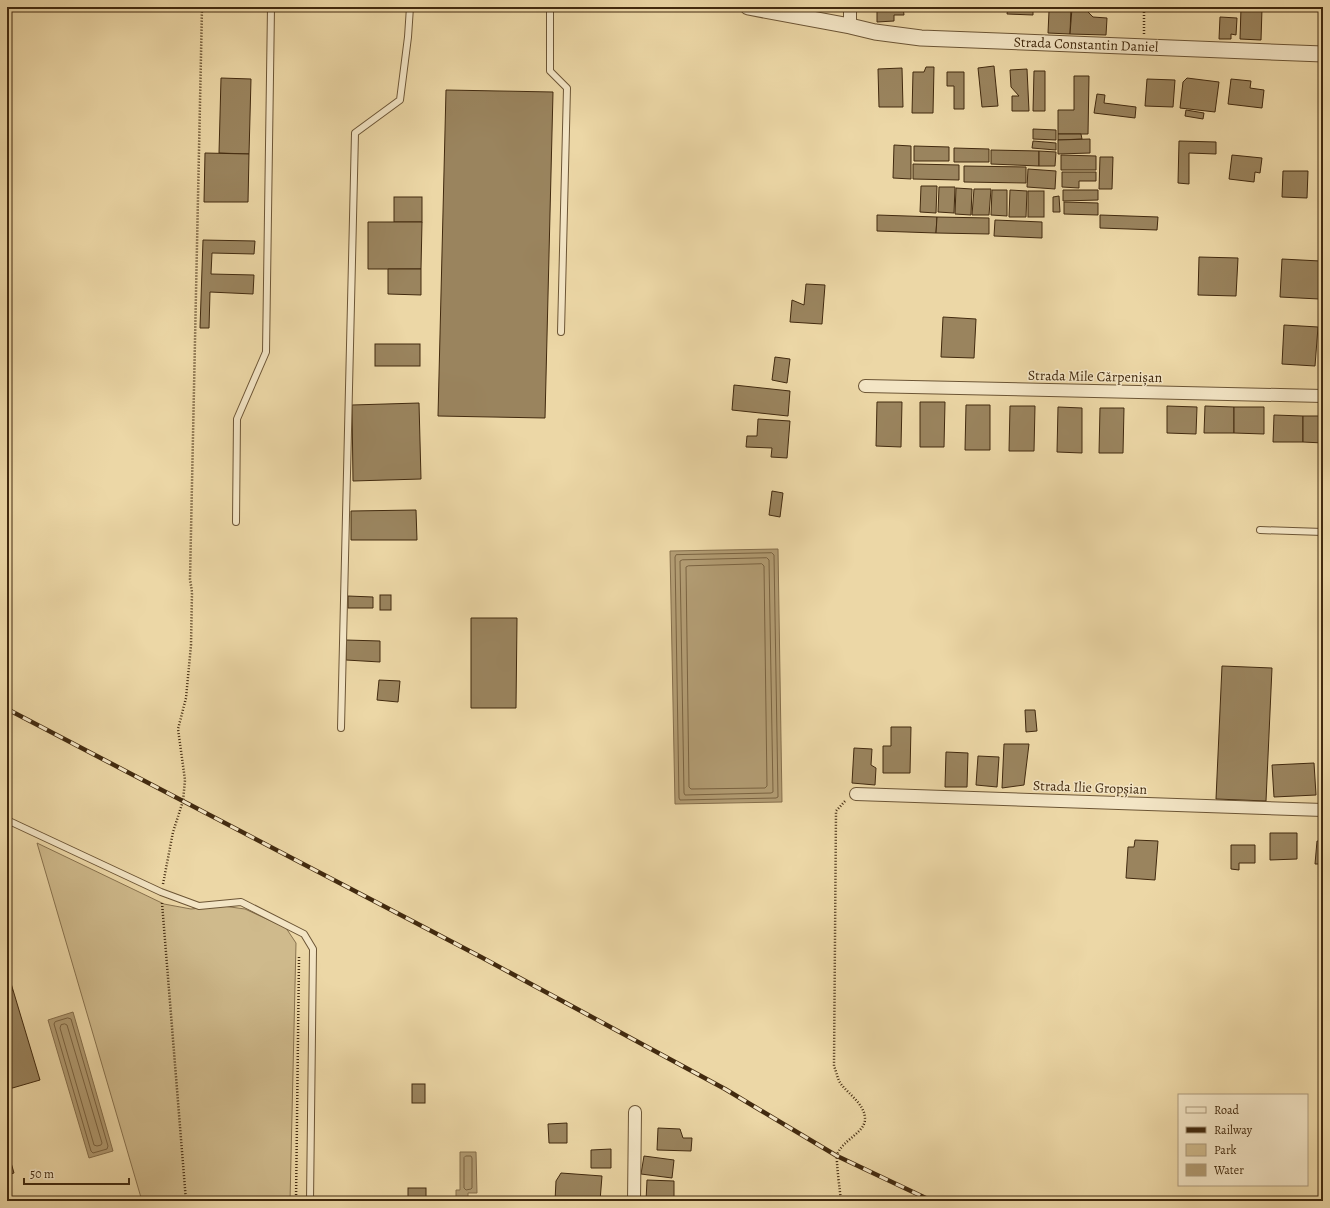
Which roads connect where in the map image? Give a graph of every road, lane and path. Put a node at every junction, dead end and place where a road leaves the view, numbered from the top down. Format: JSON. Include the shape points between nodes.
{"nodes":[{"id":1,"x":202,"y":7,"type":"edge"},
{"id":2,"x":271,"y":7,"type":"edge"},
{"id":3,"x":410,"y":7,"type":"edge"},
{"id":4,"x":550,"y":7,"type":"edge"},
{"id":5,"x":748,"y":7,"type":"edge"},
{"id":6,"x":850,"y":7,"type":"edge"},
{"id":7,"x":1144,"y":7,"type":"edge"},
{"id":8,"x":850,"y":26,"type":"junction"},
{"id":9,"x":1144,"y":46,"type":"junction"},
{"id":10,"x":1323,"y":54,"type":"edge"},
{"id":11,"x":561,"y":332,"type":"dead end"},
{"id":12,"x":865,"y":386,"type":"dead end"},
{"id":13,"x":1323,"y":396,"type":"edge"},
{"id":14,"x":236,"y":522,"type":"dead end"},
{"id":15,"x":1260,"y":530,"type":"dead end"},
{"id":16,"x":1323,"y":532,"type":"edge"},
{"id":17,"x":341,"y":728,"type":"dead end"},
{"id":18,"x":856,"y":794,"type":"joint"},
{"id":19,"x":1323,"y":810,"type":"edge"},
{"id":20,"x":7,"y":820,"type":"edge"},
{"id":21,"x":161,"y":892,"type":"junction"},
{"id":22,"x":299,"y":957,"type":"dead end"},
{"id":23,"x":635,"y":1112,"type":"dead end"},
{"id":24,"x":186,"y":1201,"type":"edge"},
{"id":25,"x":296,"y":1201,"type":"edge"},
{"id":26,"x":310,"y":1201,"type":"edge"},
{"id":27,"x":634,"y":1201,"type":"edge"},
{"id":28,"x":841,"y":1201,"type":"edge"}],
"edges":[{"from":1,"to":21,"type":"path","via":[[190,579],[191,645],[186,698],[178,730],[185,780],[183,801],[173,832]]},
{"from":2,"to":14,"type":"lane","via":[[266,352],[237,419]]},
{"from":3,"to":17,"type":"lane","via":[[400,100],[355,133]]},
{"from":4,"to":11,"type":"lane","via":[[550,71],[567,88]]},
{"from":5,"to":8,"type":"street","name":"Strada Constantin Daniel"},
{"from":6,"to":8,"type":"street"},
{"from":7,"to":9,"type":"path"},
{"from":8,"to":9,"type":"street","name":"Strada Constantin Daniel","via":[[921,38]]},
{"from":9,"to":10,"type":"street","name":"Strada Constantin Daniel"},
{"from":12,"to":13,"type":"street","name":"Strada Mile Cărpenișan"},
{"from":15,"to":16,"type":"lane"},
{"from":18,"to":19,"type":"street","name":"Strada Ilie Gropșian"},
{"from":18,"to":28,"type":"path","via":[[836,811],[834,1066],[840,1082],[854,1097],[865,1120],[862,1129],[842,1145],[837,1156]]},
{"from":20,"to":21,"type":"lane"},
{"from":21,"to":24,"type":"path"},
{"from":21,"to":26,"type":"lane","via":[[199,906],[241,902],[304,934],[312,949]]},
{"from":22,"to":25,"type":"path"},
{"from":23,"to":27,"type":"street"}]}
